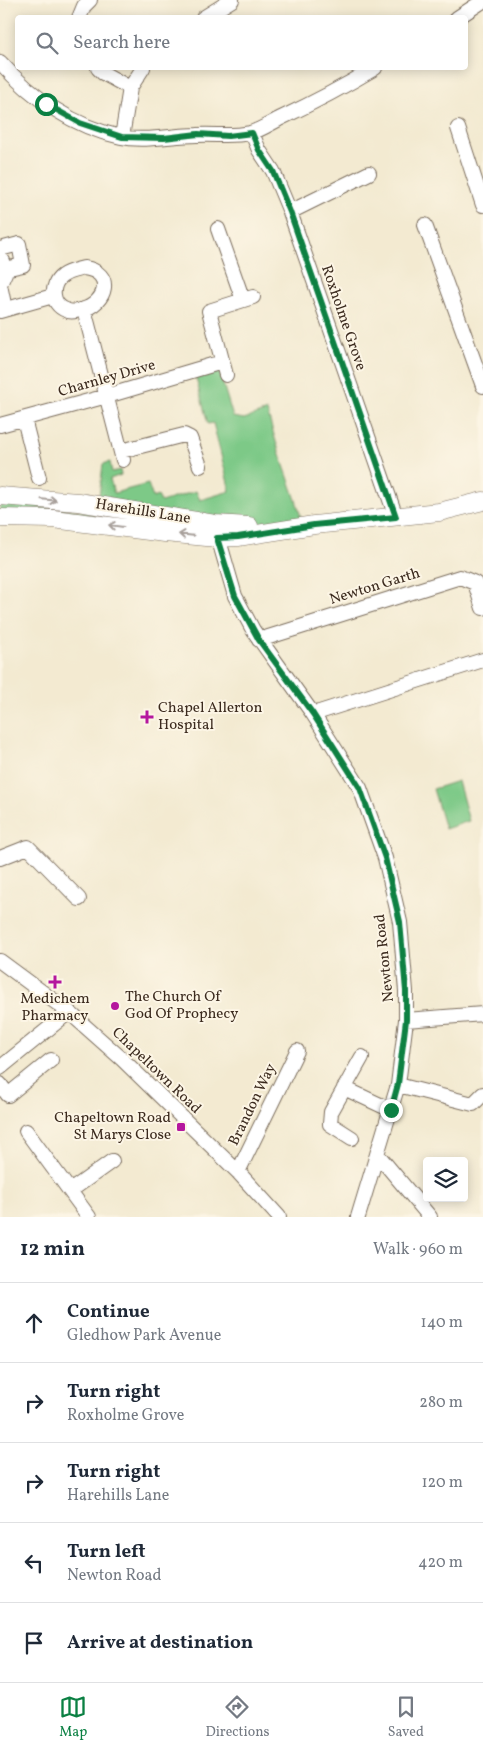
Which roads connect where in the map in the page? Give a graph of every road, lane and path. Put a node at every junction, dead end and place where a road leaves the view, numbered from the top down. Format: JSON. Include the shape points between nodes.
{"nodes":[{"id":1,"x":90,"y":0,"type":"edge"},
{"id":2,"x":232,"y":0,"type":"edge"},
{"id":3,"x":483,"y":0,"type":"edge"},
{"id":4,"x":80,"y":15,"type":"edge"},
{"id":5,"x":207,"y":15,"type":"edge"},
{"id":6,"x":461,"y":15,"type":"edge"},
{"id":7,"x":0,"y":62,"type":"edge"},
{"id":8,"x":100,"y":70,"type":"edge"},
{"id":9,"x":142,"y":70,"type":"edge"},
{"id":10,"x":371,"y":70,"type":"edge"},
{"id":11,"x":6,"y":78,"type":"edge"},
{"id":12,"x":130,"y":88,"type":"junction"},
{"id":13,"x":458,"y":128,"type":"dead end"},
{"id":14,"x":252,"y":133,"type":"junction"},
{"id":15,"x":122,"y":137,"type":"junction"},
{"id":16,"x":369,"y":173,"type":"dead end"},
{"id":17,"x":483,"y":205,"type":"edge"},
{"id":18,"x":290,"y":212,"type":"junction"},
{"id":19,"x":425,"y":225,"type":"dead end"},
{"id":20,"x":218,"y":229,"type":"dead end"},
{"id":21,"x":0,"y":250,"type":"edge"},
{"id":22,"x":5,"y":270,"type":"junction"},
{"id":23,"x":0,"y":285,"type":"edge"},
{"id":24,"x":54,"y":296,"type":"junction"},
{"id":25,"x":84,"y":309,"type":"junction"},
{"id":26,"x":2,"y":310,"type":"edge"},
{"id":27,"x":483,"y":386,"type":"edge"},
{"id":28,"x":107,"y":396,"type":"junction"},
{"id":29,"x":24,"y":419,"type":"junction"},
{"id":30,"x":0,"y":425,"type":"edge"},
{"id":31,"x":200,"y":466,"type":"dead end"},
{"id":32,"x":40,"y":478,"type":"dead end"},
{"id":33,"x":0,"y":496,"type":"edge"},
{"id":34,"x":483,"y":501,"type":"edge"},
{"id":35,"x":396,"y":517,"type":"junction"},
{"id":36,"x":0,"y":518,"type":"edge"},
{"id":37,"x":216,"y":531,"type":"junction"},
{"id":38,"x":483,"y":608,"type":"edge"},
{"id":39,"x":259,"y":640,"type":"junction"},
{"id":40,"x":483,"y":660,"type":"edge"},
{"id":41,"x":313,"y":714,"type":"junction"},
{"id":42,"x":0,"y":858,"type":"edge"},
{"id":43,"x":80,"y":900,"type":"dead end"},
{"id":44,"x":0,"y":961,"type":"edge"},
{"id":45,"x":69,"y":1012,"type":"junction"},
{"id":46,"x":483,"y":1014,"type":"edge"},
{"id":47,"x":406,"y":1020,"type":"junction"},
{"id":48,"x":297,"y":1051,"type":"dead end"},
{"id":49,"x":362,"y":1057,"type":"dead end"},
{"id":50,"x":51,"y":1060,"type":"dead end"},
{"id":51,"x":0,"y":1068,"type":"edge"},
{"id":52,"x":0,"y":1084,"type":"edge"},
{"id":53,"x":398,"y":1084,"type":"junction"},
{"id":54,"x":344,"y":1088,"type":"junction"},
{"id":55,"x":483,"y":1094,"type":"edge"},
{"id":56,"x":391,"y":1110,"type":"junction"},
{"id":57,"x":26,"y":1131,"type":"dead end"},
{"id":58,"x":352,"y":1138,"type":"dead end"},
{"id":59,"x":378,"y":1155,"type":"junction"},
{"id":60,"x":112,"y":1160,"type":"dead end"},
{"id":61,"x":238,"y":1172,"type":"junction"},
{"id":62,"x":70,"y":1191,"type":"junction"},
{"id":63,"x":89,"y":1217,"type":"edge"},
{"id":64,"x":279,"y":1217,"type":"edge"},
{"id":65,"x":358,"y":1217,"type":"edge"},
{"id":66,"x":430,"y":1217,"type":"edge"}],
"edges":[{"from":1,"to":4,"type":"street"},
{"from":2,"to":5,"type":"street"},
{"from":3,"to":6,"type":"street"},
{"from":7,"to":11,"type":"street"},
{"from":8,"to":12,"type":"street"},
{"from":9,"to":12,"type":"street"},
{"from":10,"to":14,"type":"street"},
{"from":11,"to":15,"type":"street","via":[[80,123]]},
{"from":12,"to":15,"type":"street"},
{"from":13,"to":17,"type":"street"},
{"from":14,"to":15,"type":"street"},
{"from":14,"to":18,"type":"street","name":"Roxholme Grove"},
{"from":16,"to":18,"type":"street"},
{"from":18,"to":35,"type":"street","name":"Roxholme Grove"},
{"from":19,"to":27,"type":"street"},
{"from":20,"to":28,"type":"street","name":"Charnley Drive","via":[[248,299],[209,311],[224,368]]},
{"from":21,"to":22,"type":"street"},
{"from":21,"to":22,"type":"street","via":[[19,244],[23,265]]},
{"from":22,"to":23,"type":"street"},
{"from":23,"to":26,"type":"street"},
{"from":24,"to":25,"type":"street","via":[[66,311]]},
{"from":24,"to":25,"type":"street","via":[[53,289],[60,277],[84,268],[90,269],[100,277],[104,289],[99,301]]},
{"from":24,"to":26,"type":"street"},
{"from":25,"to":28,"type":"street"},
{"from":28,"to":29,"type":"street","name":"Charnley Drive"},
{"from":28,"to":31,"type":"street","via":[[122,455],[184,435],[190,438]]},
{"from":29,"to":30,"type":"street","name":"Charnley Drive"},
{"from":29,"to":32,"type":"street"},
{"from":33,"to":37,"type":"main road","name":"Harehills Lane","one_way":true,"via":[[78,502]]},
{"from":34,"to":35,"type":"main road","name":"Harehills Lane","via":[[439,512]]},
{"from":35,"to":37,"type":"main road","name":"Harehills Lane","via":[[286,528],[238,537]]},
{"from":37,"to":36,"type":"main road","name":"Harehills Lane","one_way":true},
{"from":37,"to":39,"type":"street","name":"Newton Road","via":[[235,596]]},
{"from":38,"to":39,"type":"street","name":"Newton Garth","via":[[475,583],[460,577]]},
{"from":39,"to":41,"type":"street","name":"Newton Road"},
{"from":40,"to":41,"type":"street"},
{"from":41,"to":47,"type":"street","name":"Newton Road","via":[[360,788],[385,858],[400,922]]},
{"from":42,"to":43,"type":"street","via":[[28,847]]},
{"from":44,"to":45,"type":"street","name":"Chapeltown Road"},
{"from":45,"to":51,"type":"street"},
{"from":45,"to":61,"type":"street","name":"Chapeltown Road","via":[[122,1058]]},
{"from":46,"to":47,"type":"street"},
{"from":47,"to":53,"type":"street","name":"Newton Road"},
{"from":48,"to":61,"type":"street","name":"Brandon Way"},
{"from":49,"to":54,"type":"street"},
{"from":50,"to":52,"type":"street","via":[[8,1095]]},
{"from":53,"to":55,"type":"street","via":[[474,1104]]},
{"from":53,"to":56,"type":"street","name":"Newton Road"},
{"from":54,"to":56,"type":"street"},
{"from":54,"to":58,"type":"street","via":[[331,1112],[330,1124]]},
{"from":56,"to":59,"type":"street","name":"Newton Road"},
{"from":57,"to":62,"type":"street"},
{"from":59,"to":65,"type":"street","name":"Newton Road"},
{"from":59,"to":66,"type":"street"},
{"from":60,"to":62,"type":"street"},
{"from":61,"to":64,"type":"street","name":"Chapeltown Road"},
{"from":62,"to":63,"type":"street"}]}
